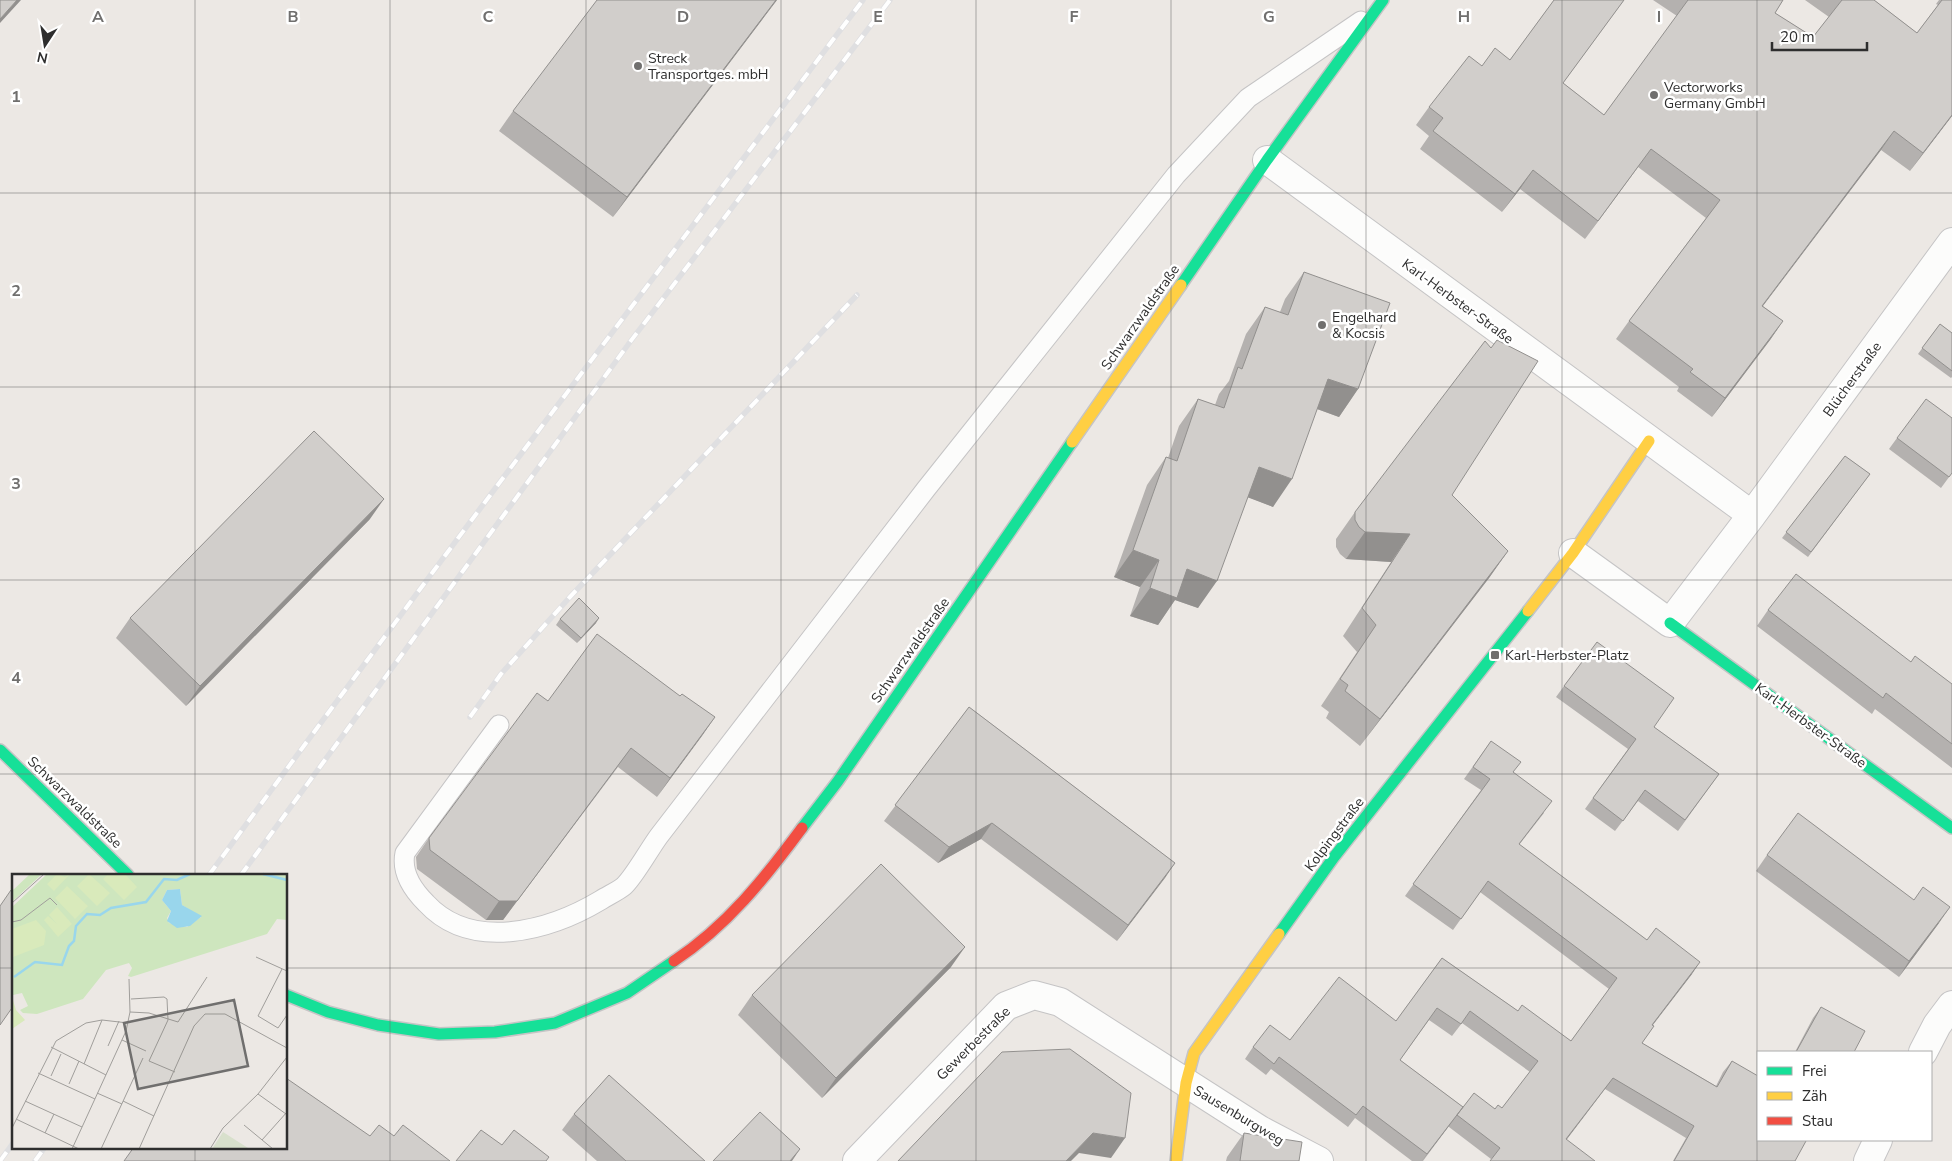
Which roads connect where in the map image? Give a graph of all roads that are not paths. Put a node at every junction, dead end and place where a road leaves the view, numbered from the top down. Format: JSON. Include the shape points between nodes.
{"nodes":[{"id":1,"x":1379,"y":6,"type":"edge"},
{"id":2,"x":1267,"y":160,"type":"junction"},
{"id":3,"x":1952,"y":242,"type":"edge"},
{"id":4,"x":1649,"y":441,"type":"junction"},
{"id":5,"x":1752,"y":515,"type":"junction"},
{"id":6,"x":1573,"y":553,"type":"junction"},
{"id":7,"x":1670,"y":623,"type":"junction"},
{"id":8,"x":498,"y":725,"type":"dead end"},
{"id":9,"x":0,"y":750,"type":"edge"},
{"id":10,"x":1952,"y":828,"type":"edge"},
{"id":11,"x":128,"y":874,"type":"edge"},
{"id":12,"x":288,"y":996,"type":"edge"},
{"id":13,"x":1952,"y":1005,"type":"edge"},
{"id":14,"x":1924,"y":1051,"type":"edge"},
{"id":15,"x":1186,"y":1082,"type":"junction"},
{"id":16,"x":857,"y":1161,"type":"edge"},
{"id":17,"x":1176,"y":1161,"type":"edge"},
{"id":18,"x":1319,"y":1161,"type":"edge"}],
"edges":[{"from":1,"to":2,"type":"main road","name":"Schwarzwaldstraße"},
{"from":1,"to":8,"type":"lane","via":[[1248,98],[1176,175],[926,489],[664,829],[625,886],[585,910],[542,927],[494,933],[457,926],[432,910],[419,896],[403,863],[405,853]]},
{"from":2,"to":4,"type":"street","name":"Karl-Herbster-Straße"},
{"from":2,"to":12,"type":"main road","name":"Schwarzwaldstraße","via":[[838,781],[770,871],[736,910],[698,945],[627,993],[555,1023],[494,1032],[439,1034],[378,1025],[328,1012]]},
{"from":3,"to":5,"type":"street","name":"Blücherstraße"},
{"from":4,"to":5,"type":"street"},
{"from":4,"to":6,"type":"main road"},
{"from":5,"to":7,"type":"street"},
{"from":6,"to":7,"type":"street"},
{"from":6,"to":15,"type":"main road","name":"Kolpingstraße","via":[[1334,857],[1194,1053]]},
{"from":7,"to":10,"type":"main road","name":"Karl-Herbster-Straße"},
{"from":9,"to":11,"type":"main road","name":"Schwarzwaldstraße"},
{"from":13,"to":14,"type":"street"},
{"from":15,"to":16,"type":"street","name":"Gewerbestraße","via":[[1060,1002],[1034,995],[1006,1006]]},
{"from":15,"to":17,"type":"main road","name":"Kolpingstraße"},
{"from":15,"to":18,"type":"street","name":"Sausenburgweg","via":[[1260,1130]]}]}
